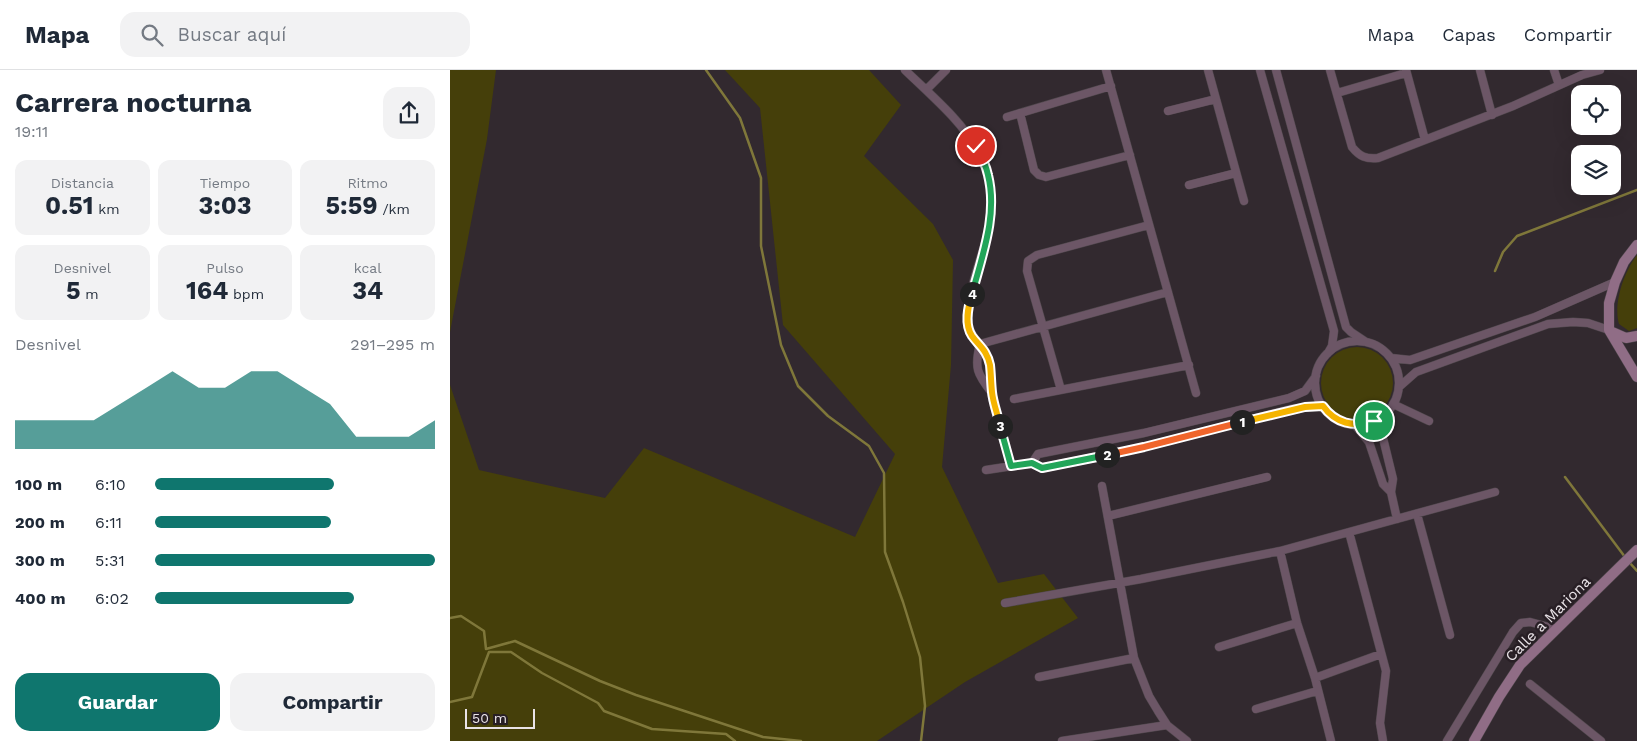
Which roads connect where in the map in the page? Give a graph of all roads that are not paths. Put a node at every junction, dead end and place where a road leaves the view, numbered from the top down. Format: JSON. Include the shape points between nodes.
{"nodes":[{"id":1,"x":905,"y":70,"type":"edge"},
{"id":2,"x":946,"y":70,"type":"edge"},
{"id":3,"x":1106,"y":70,"type":"edge"},
{"id":4,"x":1208,"y":70,"type":"edge"},
{"id":5,"x":1260,"y":70,"type":"edge"},
{"id":6,"x":1276,"y":70,"type":"edge"},
{"id":7,"x":1330,"y":70,"type":"edge"},
{"id":8,"x":1480,"y":70,"type":"edge"},
{"id":9,"x":1554,"y":70,"type":"edge"},
{"id":10,"x":1600,"y":70,"type":"edge"},
{"id":11,"x":1406,"y":71,"type":"edge"},
{"id":12,"x":1111,"y":86,"type":"junction"},
{"id":13,"x":1559,"y":86,"type":"junction"},
{"id":14,"x":926,"y":90,"type":"junction"},
{"id":15,"x":1337,"y":93,"type":"junction"},
{"id":16,"x":1216,"y":98,"type":"junction"},
{"id":17,"x":1168,"y":111,"type":"dead end"},
{"id":18,"x":1020,"y":113,"type":"junction"},
{"id":19,"x":1492,"y":114,"type":"junction"},
{"id":20,"x":1007,"y":117,"type":"dead end"},
{"id":21,"x":1425,"y":140,"type":"junction"},
{"id":22,"x":1130,"y":155,"type":"junction"},
{"id":23,"x":1236,"y":173,"type":"junction"},
{"id":24,"x":1189,"y":185,"type":"dead end"},
{"id":25,"x":1244,"y":202,"type":"dead end"},
{"id":26,"x":1149,"y":225,"type":"junction"},
{"id":27,"x":1637,"y":245,"type":"edge"},
{"id":28,"x":1615,"y":282,"type":"junction"},
{"id":29,"x":1168,"y":292,"type":"junction"},
{"id":30,"x":1043,"y":326,"type":"junction"},
{"id":31,"x":1609,"y":330,"type":"junction"},
{"id":32,"x":1637,"y":336,"type":"edge"},
{"id":33,"x":1366,"y":342,"type":"junction"},
{"id":34,"x":980,"y":344,"type":"junction"},
{"id":35,"x":1328,"y":353,"type":"junction"},
{"id":36,"x":1391,"y":358,"type":"junction"},
{"id":37,"x":1189,"y":365,"type":"junction"},
{"id":38,"x":1316,"y":376,"type":"junction"},
{"id":39,"x":1637,"y":377,"type":"edge"},
{"id":40,"x":1399,"y":387,"type":"junction"},
{"id":41,"x":1061,"y":390,"type":"junction"},
{"id":42,"x":1196,"y":393,"type":"dead end"},
{"id":43,"x":992,"y":394,"type":"junction"},
{"id":44,"x":1014,"y":399,"type":"dead end"},
{"id":45,"x":1393,"y":404,"type":"junction"},
{"id":46,"x":1323,"y":406,"type":"junction"},
{"id":47,"x":1386,"y":413,"type":"junction"},
{"id":48,"x":1429,"y":421,"type":"dead end"},
{"id":49,"x":1354,"y":424,"type":"junction"},
{"id":50,"x":1032,"y":463,"type":"junction"},
{"id":51,"x":1011,"y":466,"type":"junction"},
{"id":52,"x":986,"y":470,"type":"dead end"},
{"id":53,"x":1268,"y":477,"type":"dead end"},
{"id":54,"x":1102,"y":486,"type":"dead end"},
{"id":55,"x":1390,"y":492,"type":"junction"},
{"id":56,"x":1495,"y":492,"type":"dead end"},
{"id":57,"x":1417,"y":514,"type":"junction"},
{"id":58,"x":1108,"y":516,"type":"junction"},
{"id":59,"x":1397,"y":519,"type":"junction"},
{"id":60,"x":1349,"y":532,"type":"junction"},
{"id":61,"x":1280,"y":550,"type":"junction"},
{"id":62,"x":1634,"y":553,"type":"edge"},
{"id":63,"x":1120,"y":583,"type":"junction"},
{"id":64,"x":1005,"y":604,"type":"dead end"},
{"id":65,"x":1297,"y":622,"type":"junction"},
{"id":66,"x":1556,"y":629,"type":"junction"},
{"id":67,"x":1450,"y":635,"type":"dead end"},
{"id":68,"x":1219,"y":647,"type":"dead end"},
{"id":69,"x":1381,"y":654,"type":"junction"},
{"id":70,"x":1134,"y":658,"type":"junction"},
{"id":71,"x":1039,"y":677,"type":"dead end"},
{"id":72,"x":1314,"y":678,"type":"junction"},
{"id":73,"x":1530,"y":684,"type":"dead end"},
{"id":74,"x":1317,"y":691,"type":"junction"},
{"id":75,"x":1256,"y":709,"type":"dead end"},
{"id":76,"x":1167,"y":725,"type":"junction"},
{"id":77,"x":1062,"y":741,"type":"edge"},
{"id":78,"x":1187,"y":741,"type":"edge"},
{"id":79,"x":1331,"y":741,"type":"edge"},
{"id":80,"x":1383,"y":741,"type":"edge"},
{"id":81,"x":1447,"y":741,"type":"edge"},
{"id":82,"x":1474,"y":741,"type":"edge"},
{"id":83,"x":1601,"y":741,"type":"edge"}],
"edges":[{"from":1,"to":14,"type":"street"},
{"from":2,"to":14,"type":"street"},
{"from":3,"to":12,"type":"street"},
{"from":4,"to":16,"type":"street"},
{"from":5,"to":35,"type":"street","via":[[1334,331]]},
{"from":6,"to":33,"type":"street","via":[[1346,327]]},
{"from":7,"to":15,"type":"street"},
{"from":8,"to":19,"type":"street"},
{"from":9,"to":13,"type":"street"},
{"from":10,"to":13,"type":"street"},
{"from":11,"to":15,"type":"street"},
{"from":11,"to":21,"type":"street"},
{"from":12,"to":18,"type":"street"},
{"from":12,"to":22,"type":"street"},
{"from":13,"to":19,"type":"street"},
{"from":14,"to":34,"type":"street","via":[[972,139],[988,174],[991,213],[968,318],[971,334]]},
{"from":15,"to":21,"type":"street","via":[[1352,147],[1366,159],[1378,158]]},
{"from":16,"to":17,"type":"street"},
{"from":16,"to":23,"type":"street"},
{"from":18,"to":20,"type":"street"},
{"from":18,"to":22,"type":"street","via":[[1034,170],[1039,175],[1046,177]]},
{"from":19,"to":21,"type":"street"},
{"from":22,"to":26,"type":"street"},
{"from":23,"to":24,"type":"street"},
{"from":23,"to":25,"type":"street"},
{"from":26,"to":29,"type":"street"},
{"from":26,"to":30,"type":"street","via":[[1037,255],[1028,261],[1027,270]]},
{"from":27,"to":28,"type":"main road"},
{"from":28,"to":31,"type":"main road","via":[[1609,303]]},
{"from":28,"to":36,"type":"street","via":[[1535,317],[1410,360]]},
{"from":29,"to":30,"type":"street"},
{"from":29,"to":37,"type":"street"},
{"from":30,"to":34,"type":"street"},
{"from":30,"to":41,"type":"street"},
{"from":31,"to":32,"type":"main road","via":[[1626,338]]},
{"from":31,"to":39,"type":"main road"},
{"from":31,"to":40,"type":"street","via":[[1588,323],[1548,324],[1416,372]]},
{"from":33,"to":35,"type":"street","via":[[1347,342]]},
{"from":33,"to":36,"type":"street","via":[[1379,347]]},
{"from":34,"to":43,"type":"street","via":[[988,356]]},
{"from":34,"to":43,"type":"street","via":[[976,361],[981,380]]},
{"from":35,"to":38,"type":"street"},
{"from":36,"to":40,"type":"street","via":[[1398,373]]},
{"from":37,"to":41,"type":"street"},
{"from":37,"to":42,"type":"street"},
{"from":38,"to":46,"type":"street","via":[[1317,392]]},
{"from":38,"to":50,"type":"street","via":[[1305,391],[1288,398],[1038,454]]},
{"from":40,"to":45,"type":"street"},
{"from":41,"to":44,"type":"street"},
{"from":43,"to":51,"type":"street"},
{"from":45,"to":47,"type":"street"},
{"from":45,"to":48,"type":"street"},
{"from":46,"to":49,"type":"street","via":[[1338,420]]},
{"from":46,"to":50,"type":"street","via":[[1291,409],[1144,447],[1042,468]]},
{"from":47,"to":49,"type":"street","via":[[1371,422]]},
{"from":47,"to":55,"type":"street","via":[[1382,434],[1393,479]]},
{"from":49,"to":55,"type":"street","via":[[1369,442],[1383,484]]},
{"from":50,"to":51,"type":"street"},
{"from":51,"to":52,"type":"street"},
{"from":53,"to":58,"type":"street"},
{"from":54,"to":58,"type":"street"},
{"from":55,"to":59,"type":"street"},
{"from":56,"to":57,"type":"street"},
{"from":57,"to":59,"type":"street"},
{"from":57,"to":67,"type":"street"},
{"from":58,"to":63,"type":"street"},
{"from":59,"to":60,"type":"street"},
{"from":60,"to":61,"type":"street"},
{"from":60,"to":69,"type":"street"},
{"from":61,"to":63,"type":"street"},
{"from":61,"to":65,"type":"street"},
{"from":62,"to":66,"type":"main road","name":"Calle a Mariona"},
{"from":63,"to":64,"type":"street"},
{"from":63,"to":70,"type":"street"},
{"from":65,"to":68,"type":"street"},
{"from":65,"to":72,"type":"street"},
{"from":66,"to":81,"type":"street","via":[[1530,622],[1521,623]]},
{"from":66,"to":82,"type":"main road","name":"Calle a Mariona","via":[[1520,665]]},
{"from":69,"to":72,"type":"street"},
{"from":69,"to":80,"type":"street","via":[[1387,676],[1380,723]]},
{"from":70,"to":71,"type":"street"},
{"from":70,"to":76,"type":"street","via":[[1148,696]]},
{"from":72,"to":74,"type":"street"},
{"from":73,"to":83,"type":"street"},
{"from":74,"to":75,"type":"street"},
{"from":74,"to":79,"type":"street"},
{"from":76,"to":77,"type":"street"},
{"from":76,"to":78,"type":"street"}]}
